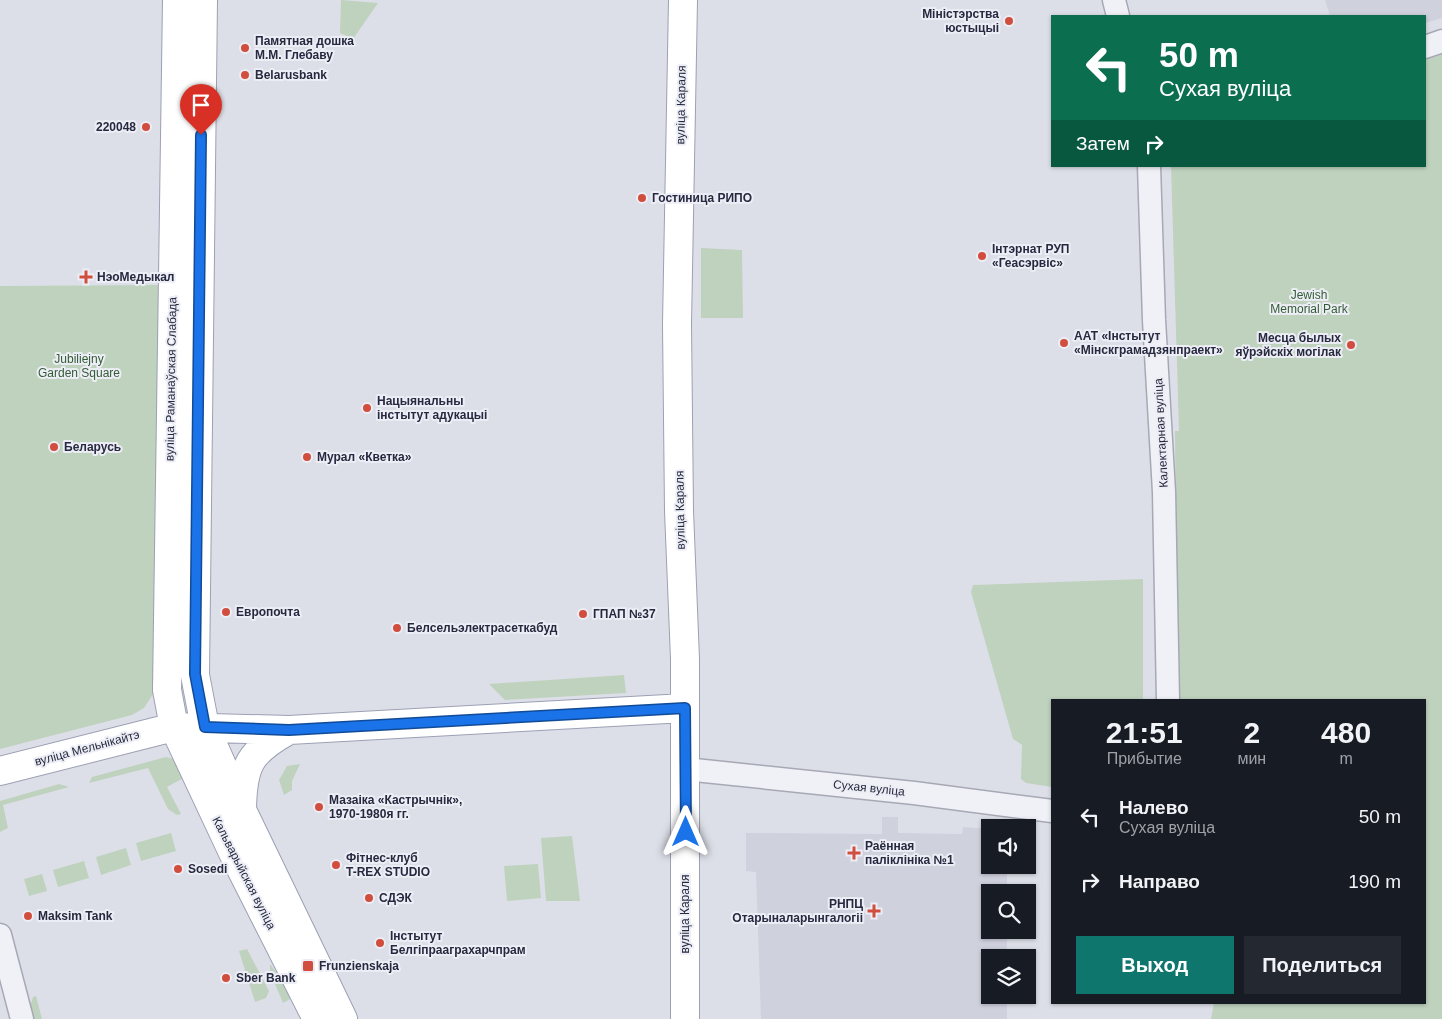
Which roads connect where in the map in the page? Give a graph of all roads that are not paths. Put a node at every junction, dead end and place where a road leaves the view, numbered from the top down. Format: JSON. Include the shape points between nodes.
{"nodes":[{"id":1,"x":177,"y":0,"type":"edge"},
{"id":2,"x":203,"y":0,"type":"edge"},
{"id":3,"x":683,"y":0,"type":"edge"},
{"id":4,"x":1114,"y":0,"type":"edge"},
{"id":5,"x":1118,"y":15,"type":"edge"},
{"id":6,"x":1442,"y":41,"type":"edge"},
{"id":7,"x":1426,"y":47,"type":"edge"},
{"id":8,"x":1149,"y":167,"type":"edge"},
{"id":9,"x":167,"y":690,"type":"junction"},
{"id":10,"x":1168,"y":699,"type":"edge"},
{"id":11,"x":685,"y":708,"type":"junction"},
{"id":12,"x":174,"y":727,"type":"junction"},
{"id":13,"x":205,"y":727,"type":"junction"},
{"id":14,"x":289,"y":730,"type":"junction"},
{"id":15,"x":132,"y":736,"type":"junction"},
{"id":16,"x":685,"y":769,"type":"junction"},
{"id":17,"x":0,"y":771,"type":"edge"},
{"id":18,"x":242,"y":810,"type":"junction"},
{"id":19,"x":1051,"y":811,"type":"edge"},
{"id":20,"x":0,"y":935,"type":"edge"},
{"id":21,"x":22,"y":1019,"type":"edge"},
{"id":22,"x":317,"y":1019,"type":"edge"},
{"id":23,"x":343,"y":1019,"type":"edge"},
{"id":24,"x":684,"y":1019,"type":"edge"}],
"edges":[{"from":1,"to":9,"type":"main road","name":"вуліца Раманаўская Слабада"},
{"from":2,"to":13,"type":"main road","via":[[195,674]]},
{"from":3,"to":11,"type":"main road","name":"вуліца Караля","via":[[678,334]]},
{"from":4,"to":5,"type":"street"},
{"from":6,"to":7,"type":"street"},
{"from":8,"to":10,"type":"street","name":"Калектарная вуліца","via":[[1164,492]]},
{"from":9,"to":12,"type":"main road","name":"вуліца Раманаўская Слабада"},
{"from":9,"to":15,"type":"main road","via":[[157,716]]},
{"from":11,"to":14,"type":"main road"},
{"from":11,"to":16,"type":"main road","name":"вуліца Караля"},
{"from":12,"to":13,"type":"main road","name":"вуліца Мельнікайтэ"},
{"from":12,"to":15,"type":"main road","name":"вуліца Мельнікайтэ"},
{"from":12,"to":22,"type":"main road","name":"Кальварыйская вуліца"},
{"from":13,"to":14,"type":"main road"},
{"from":13,"to":18,"type":"main road","name":"Кальварыйская вуліца"},
{"from":14,"to":18,"type":"main road","via":[[264,747],[248,764],[242,779]]},
{"from":15,"to":17,"type":"main road","name":"вуліца Мельнікайтэ"},
{"from":16,"to":19,"type":"street","name":"Сухая вуліца"},
{"from":16,"to":24,"type":"main road","name":"вуліца Караля"},
{"from":18,"to":23,"type":"main road","name":"Кальварыйская вуліца"},
{"from":20,"to":21,"type":"street"}]}
